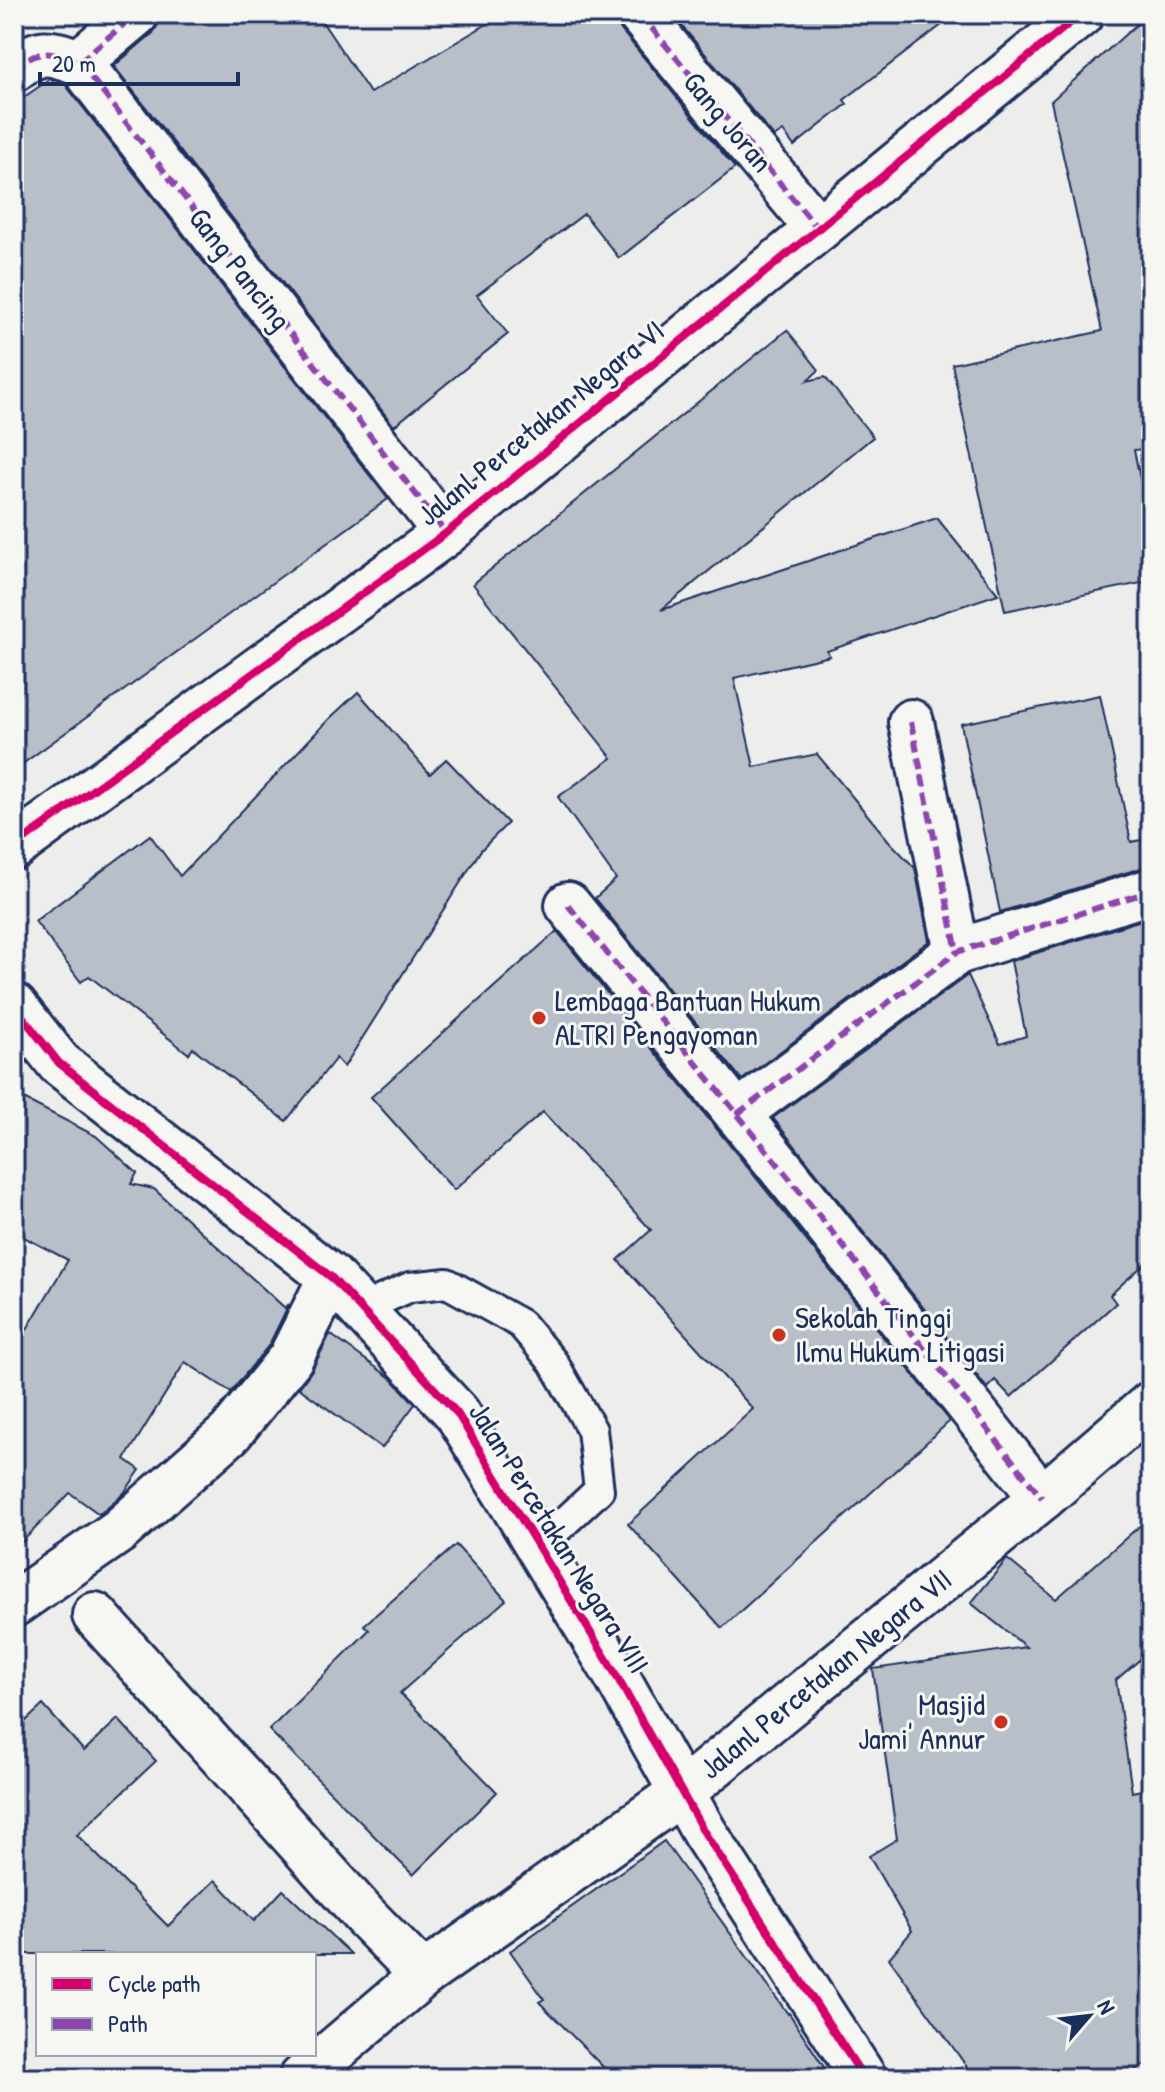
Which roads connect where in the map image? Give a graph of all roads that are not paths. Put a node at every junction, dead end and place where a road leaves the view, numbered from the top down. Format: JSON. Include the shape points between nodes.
{"nodes":[{"id":1,"x":136,"y":14,"type":"edge"},
{"id":2,"x":640,"y":14,"type":"edge"},
{"id":3,"x":1081,"y":14,"type":"edge"},
{"id":4,"x":79,"y":62,"type":"junction"},
{"id":5,"x":14,"y":69,"type":"edge"},
{"id":6,"x":818,"y":229,"type":"junction"},
{"id":7,"x":446,"y":533,"type":"junction"},
{"id":8,"x":911,"y":722,"type":"dead end"},
{"id":9,"x":14,"y":847,"type":"edge"},
{"id":10,"x":1151,"y":891,"type":"edge"},
{"id":11,"x":568,"y":905,"type":"dead end"},
{"id":12,"x":957,"y":952,"type":"junction"},
{"id":13,"x":14,"y":1006,"type":"edge"},
{"id":14,"x":737,"y":1114,"type":"junction"},
{"id":15,"x":331,"y":1277,"type":"junction"},
{"id":16,"x":361,"y":1309,"type":"junction"},
{"id":17,"x":1151,"y":1404,"type":"edge"},
{"id":18,"x":1042,"y":1498,"type":"junction"},
{"id":19,"x":538,"y":1547,"type":"junction"},
{"id":20,"x":14,"y":1604,"type":"edge"},
{"id":21,"x":95,"y":1615,"type":"dead end"},
{"id":22,"x":682,"y":1792,"type":"junction"},
{"id":23,"x":423,"y":1975,"type":"junction"},
{"id":24,"x":302,"y":2078,"type":"edge"},
{"id":25,"x":864,"y":2078,"type":"edge"}],
"edges":[{"from":1,"to":4,"type":"street"},
{"from":2,"to":6,"type":"street","name":"Gang Joran"},
{"from":3,"to":6,"type":"street","name":"Jalanl Percetakan Negara VI"},
{"from":4,"to":5,"type":"street","via":[[49,51]]},
{"from":4,"to":7,"type":"street","name":"Gang Pancing"},
{"from":6,"to":7,"type":"street","name":"Jalanl Percetakan Negara VI"},
{"from":7,"to":9,"type":"street","name":"Jalanl Percetakan Negara VI"},
{"from":8,"to":12,"type":"street"},
{"from":10,"to":12,"type":"street"},
{"from":11,"to":14,"type":"street"},
{"from":12,"to":14,"type":"street"},
{"from":13,"to":15,"type":"street","name":"Jalan Percetakan Negara VIII","via":[[59,1063]]},
{"from":14,"to":18,"type":"street"},
{"from":15,"to":16,"type":"street","name":"Jalan Percetakan Negara VIII"},
{"from":15,"to":20,"type":"street","via":[[290,1359],[230,1433],[119,1531]]},
{"from":16,"to":19,"type":"street","name":"Jalan Percetakan Negara VIII","via":[[457,1413]]},
{"from":16,"to":19,"type":"lane","via":[[410,1287],[447,1283],[521,1324],[553,1362],[592,1430],[599,1490]]},
{"from":17,"to":18,"type":"street","name":"Jalanl Percetakan Negara VII"},
{"from":18,"to":22,"type":"street","name":"Jalanl Percetakan Negara VII"},
{"from":19,"to":22,"type":"street","name":"Jalan Percetakan Negara VIII"},
{"from":21,"to":23,"type":"street"},
{"from":22,"to":23,"type":"street","name":"Jalanl Percetakan Negara VII"},
{"from":22,"to":25,"type":"street","name":"Jalan Percetakan Negara VIII"},
{"from":23,"to":24,"type":"street","name":"Jalanl Percetakan Negara VII"}]}
